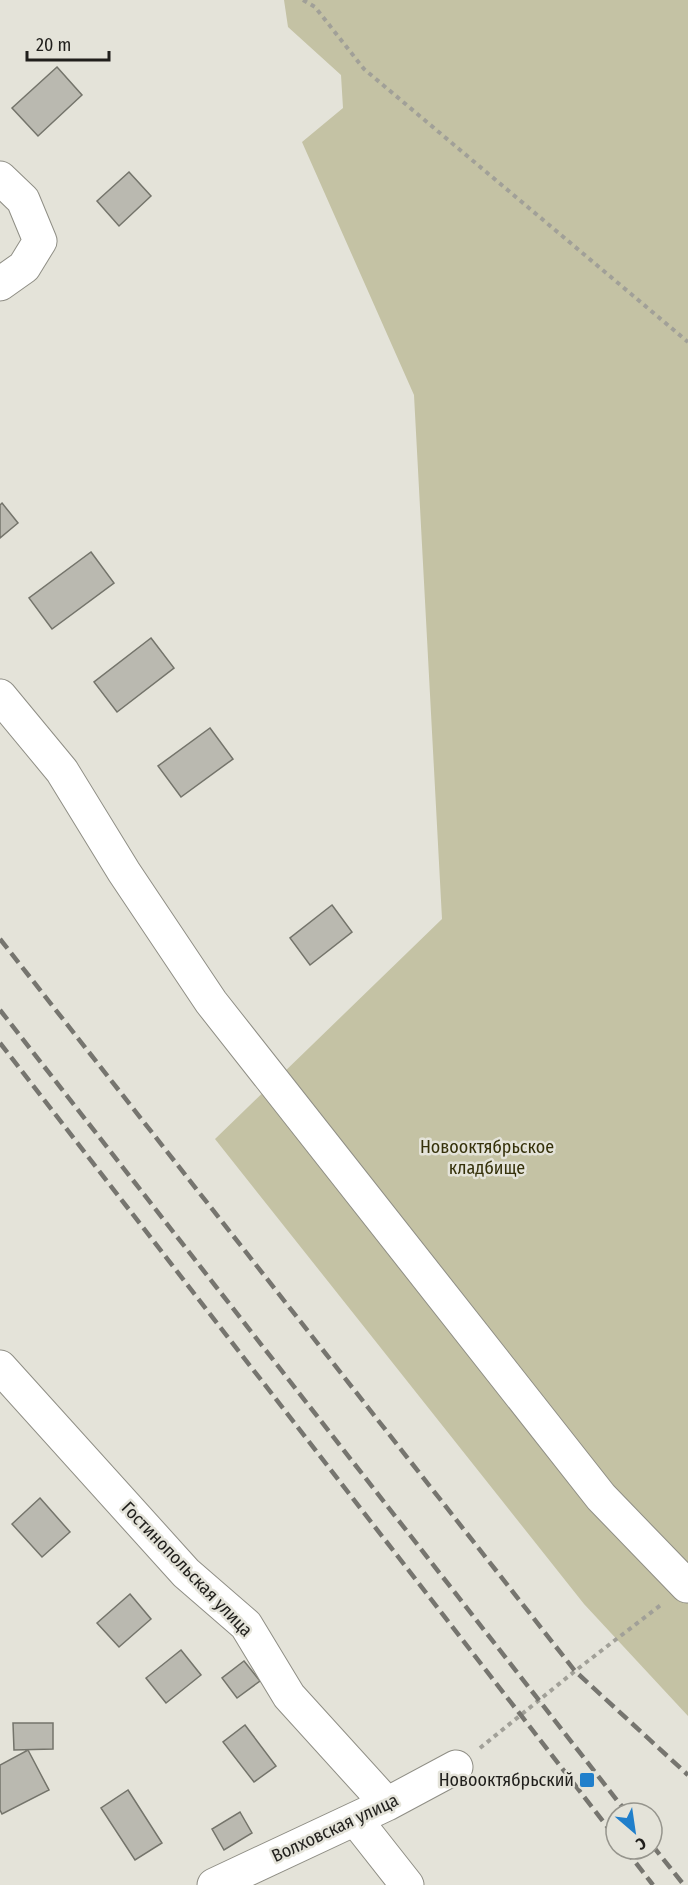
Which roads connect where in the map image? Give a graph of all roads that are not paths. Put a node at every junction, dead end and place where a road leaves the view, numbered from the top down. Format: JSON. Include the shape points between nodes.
{"nodes":[{"id":1,"x":0,"y":178,"type":"edge"},
{"id":2,"x":0,"y":284,"type":"edge"},
{"id":3,"x":0,"y":696,"type":"edge"},
{"id":4,"x":0,"y":1367,"type":"edge"},
{"id":5,"x":687,"y":1585,"type":"edge"},
{"id":6,"x":456,"y":1767,"type":"road end"},
{"id":7,"x":387,"y":1804,"type":"junction"},
{"id":8,"x":355,"y":1819,"type":"junction"},
{"id":9,"x":214,"y":1885,"type":"edge"},
{"id":10,"x":407,"y":1885,"type":"edge"}],
"edges":[{"from":1,"to":2,"type":"street","via":[[23,200],[40,241],[24,267]]},
{"from":3,"to":5,"type":"street","via":[[62,771],[211,1002],[601,1497]]},
{"from":4,"to":7,"type":"street","name":"Гостинопольская улица","via":[[186,1573],[246,1625],[289,1696]]},
{"from":6,"to":7,"type":"street","name":"Волховская улица"},
{"from":7,"to":8,"type":"street","name":"Волховская улица"},
{"from":8,"to":9,"type":"street","name":"Волховская улица"},
{"from":8,"to":10,"type":"street"}]}
